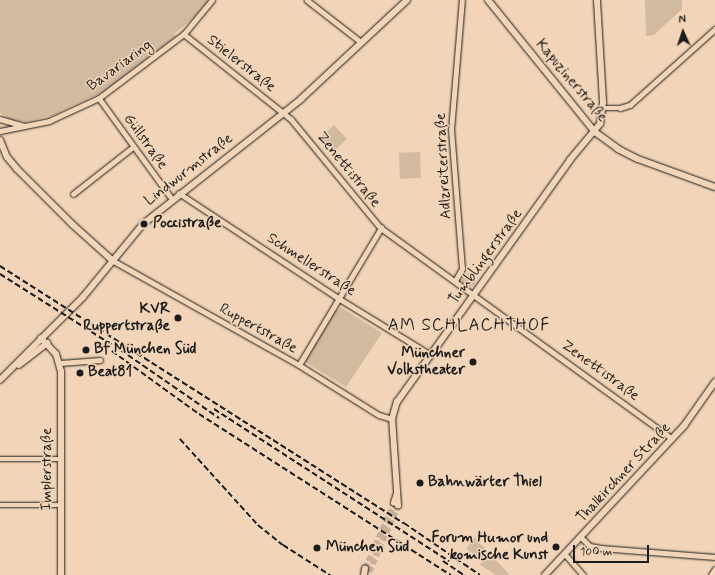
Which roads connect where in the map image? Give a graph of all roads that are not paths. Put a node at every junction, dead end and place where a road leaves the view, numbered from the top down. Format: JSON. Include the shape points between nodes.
{"nodes":[{"id":1,"x":212,"y":0,"type":"edge"},
{"id":2,"x":307,"y":0,"type":"edge"},
{"id":3,"x":407,"y":0,"type":"edge"},
{"id":4,"x":462,"y":0,"type":"edge"},
{"id":5,"x":488,"y":0,"type":"edge"},
{"id":6,"x":598,"y":0,"type":"edge"},
{"id":7,"x":715,"y":28,"type":"edge"},
{"id":8,"x":184,"y":34,"type":"junction"},
{"id":9,"x":361,"y":42,"type":"junction"},
{"id":10,"x":99,"y":98,"type":"junction"},
{"id":11,"x":603,"y":108,"type":"junction"},
{"id":12,"x":284,"y":113,"type":"junction"},
{"id":13,"x":0,"y":119,"type":"edge"},
{"id":14,"x":25,"y":126,"type":"junction"},
{"id":15,"x":0,"y":131,"type":"edge"},
{"id":16,"x":595,"y":132,"type":"junction"},
{"id":17,"x":0,"y":140,"type":"edge"},
{"id":18,"x":133,"y":147,"type":"junction"},
{"id":19,"x":715,"y":188,"type":"edge"},
{"id":20,"x":179,"y":193,"type":"junction"},
{"id":21,"x":73,"y":194,"type":"dead end"},
{"id":22,"x":172,"y":199,"type":"junction"},
{"id":23,"x":381,"y":228,"type":"junction"},
{"id":24,"x":112,"y":260,"type":"junction"},
{"id":25,"x":455,"y":281,"type":"junction"},
{"id":26,"x":474,"y":296,"type":"junction"},
{"id":27,"x":338,"y":298,"type":"junction"},
{"id":28,"x":41,"y":338,"type":"junction"},
{"id":29,"x":47,"y":344,"type":"junction"},
{"id":30,"x":430,"y":355,"type":"junction"},
{"id":31,"x":100,"y":360,"type":"dead end"},
{"id":32,"x":60,"y":363,"type":"junction"},
{"id":33,"x":299,"y":365,"type":"junction"},
{"id":34,"x":2,"y":379,"type":"edge"},
{"id":35,"x":715,"y":382,"type":"edge"},
{"id":36,"x":392,"y":419,"type":"junction"},
{"id":37,"x":672,"y":438,"type":"junction"},
{"id":38,"x":0,"y":459,"type":"edge"},
{"id":39,"x":61,"y":459,"type":"junction"},
{"id":40,"x":0,"y":505,"type":"edge"},
{"id":41,"x":61,"y":505,"type":"junction"},
{"id":42,"x":396,"y":505,"type":"tunnel mouth"},
{"id":43,"x":581,"y":537,"type":"junction"},
{"id":44,"x":565,"y":554,"type":"junction"},
{"id":45,"x":715,"y":557,"type":"edge"},
{"id":46,"x":715,"y":569,"type":"edge"},
{"id":47,"x":61,"y":575,"type":"edge"},
{"id":48,"x":546,"y":575,"type":"edge"},
{"id":49,"x":583,"y":575,"type":"edge"},
{"id":50,"x":711,"y":575,"type":"edge"}],
"edges":[{"from":1,"to":8,"type":"street","name":"Bavariaring"},
{"from":2,"to":9,"type":"street"},
{"from":3,"to":9,"type":"main road","name":"Lindwurmstraße"},
{"from":4,"to":25,"type":"street","name":"Adlzreiterstraße","via":[[451,130],[462,266]]},
{"from":5,"to":16,"type":"main road","name":"Kapuzinerstraße"},
{"from":6,"to":11,"type":"street"},
{"from":7,"to":11,"type":"street","via":[[630,105]]},
{"from":8,"to":10,"type":"street","name":"Bavariaring"},
{"from":8,"to":12,"type":"street","name":"Stielerstraße"},
{"from":9,"to":12,"type":"main road","name":"Lindwurmstraße"},
{"from":10,"to":14,"type":"street","name":"Bavariaring","via":[[49,121]]},
{"from":10,"to":18,"type":"street","name":"Güllstraße"},
{"from":11,"to":16,"type":"street","name":"Tumblingerstraße","via":[[601,122]]},
{"from":12,"to":20,"type":"main road","name":"Lindwurmstraße"},
{"from":12,"to":23,"type":"street","name":"Zenettistraße"},
{"from":13,"to":14,"type":"street","name":"Bavariaring"},
{"from":14,"to":15,"type":"street","name":"Bavariaring"},
{"from":16,"to":19,"type":"main road","name":"Kapuzinerstraße","via":[[618,149],[638,159]]},
{"from":16,"to":26,"type":"street","name":"Tumblingerstraße","via":[[570,160]]},
{"from":17,"to":24,"type":"main road","via":[[7,157],[16,169]]},
{"from":18,"to":21,"type":"street"},
{"from":18,"to":22,"type":"street","name":"Güllstraße"},
{"from":20,"to":22,"type":"main road","name":"Lindwurmstraße"},
{"from":20,"to":27,"type":"street","name":"Schmellerstraße"},
{"from":22,"to":24,"type":"main road","name":"Lindwurmstraße","via":[[143,224]]},
{"from":23,"to":25,"type":"street","name":"Zenettistraße"},
{"from":23,"to":27,"type":"street"},
{"from":24,"to":28,"type":"main road","name":"Lindwurmstraße","via":[[83,297]]},
{"from":24,"to":33,"type":"street","name":"Ruppertstraße"},
{"from":25,"to":26,"type":"street","name":"Zenettistraße"},
{"from":26,"to":30,"type":"street","name":"Tumblingerstraße"},
{"from":26,"to":37,"type":"street","name":"Zenettistraße"},
{"from":27,"to":30,"type":"street","name":"Schmellerstraße"},
{"from":27,"to":33,"type":"street"},
{"from":28,"to":29,"type":"main road"},
{"from":28,"to":34,"type":"main road","name":"Lindwurmstraße"},
{"from":29,"to":32,"type":"main road"},
{"from":29,"to":34,"type":"main road","name":"Lindwurmstraße"},
{"from":30,"to":36,"type":"street","name":"Tumblingerstraße","via":[[396,402]]},
{"from":31,"to":32,"type":"street"},
{"from":32,"to":39,"type":"main road","name":"Implerstraße"},
{"from":33,"to":36,"type":"street","name":"Ruppertstraße","via":[[379,415]]},
{"from":35,"to":37,"type":"street","name":"Thalkirchner Straße"},
{"from":36,"to":42,"type":"street","name":"Tumblingerstraße"},
{"from":37,"to":43,"type":"street","name":"Thalkirchner Straße"},
{"from":38,"to":39,"type":"street"},
{"from":39,"to":41,"type":"main road","name":"Implerstraße"},
{"from":40,"to":41,"type":"street"},
{"from":41,"to":47,"type":"main road","name":"Implerstraße"},
{"from":43,"to":44,"type":"street","name":"Thalkirchner Straße"},
{"from":43,"to":45,"type":"street","via":[[590,546],[601,548]]},
{"from":44,"to":48,"type":"street","name":"Thalkirchner Straße"},
{"from":44,"to":49,"type":"street"},
{"from":46,"to":50,"type":"street"}]}
